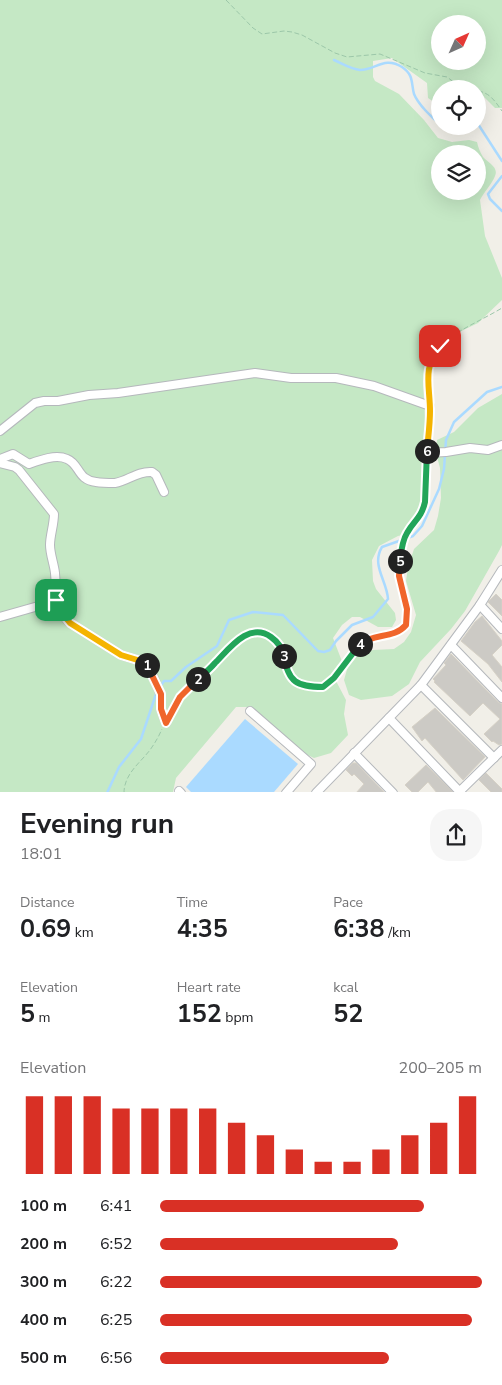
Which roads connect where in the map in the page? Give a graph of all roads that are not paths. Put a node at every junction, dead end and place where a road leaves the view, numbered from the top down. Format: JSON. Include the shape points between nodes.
{"nodes":[{"id":1,"x":430,"y":406,"type":"road end"},
{"id":2,"x":0,"y":431,"type":"edge"},
{"id":3,"x":502,"y":445,"type":"edge"},
{"id":4,"x":427,"y":453,"type":"road end"},
{"id":5,"x":0,"y":461,"type":"edge"},
{"id":6,"x":164,"y":492,"type":"dead end"},
{"id":7,"x":502,"y":570,"type":"edge"},
{"id":8,"x":56,"y":600,"type":"junction"},
{"id":9,"x":480,"y":605,"type":"junction"},
{"id":10,"x":0,"y":617,"type":"edge"},
{"id":11,"x":502,"y":629,"type":"edge"},
{"id":12,"x":451,"y":645,"type":"junction"},
{"id":13,"x":421,"y":685,"type":"junction"},
{"id":14,"x":502,"y":698,"type":"edge"},
{"id":15,"x":250,"y":711,"type":"dead end"},
{"id":16,"x":389,"y":718,"type":"junction"},
{"id":17,"x":166,"y":723,"type":"road end"},
{"id":18,"x":502,"y":750,"type":"edge"},
{"id":19,"x":354,"y":753,"type":"junction"},
{"id":20,"x":494,"y":758,"type":"junction"},
{"id":21,"x":320,"y":791,"type":"edge"},
{"id":22,"x":286,"y":792,"type":"edge"},
{"id":23,"x":392,"y":792,"type":"edge"},
{"id":24,"x":460,"y":792,"type":"edge"}],
"edges":[{"from":1,"to":2,"type":"street","via":[[374,386],[336,378],[291,378],[256,373],[58,401],[44,400],[35,403]]},
{"from":3,"to":4,"type":"street","via":[[488,450],[470,448]]},
{"from":5,"to":6,"type":"street","via":[[13,454],[29,464],[50,458],[66,458],[82,477],[94,482],[117,483],[152,472]]},
{"from":5,"to":8,"type":"street","via":[[20,470],[54,514],[50,546]]},
{"from":7,"to":9,"type":"street"},
{"from":8,"to":10,"type":"street"},
{"from":8,"to":17,"type":"street","via":[[70,623],[121,655],[144,662],[149,667],[161,694],[161,709]]},
{"from":9,"to":11,"type":"street"},
{"from":9,"to":12,"type":"street"},
{"from":12,"to":13,"type":"street"},
{"from":12,"to":14,"type":"street"},
{"from":13,"to":16,"type":"street"},
{"from":13,"to":20,"type":"street"},
{"from":15,"to":22,"type":"street","via":[[311,764]]},
{"from":16,"to":19,"type":"street"},
{"from":16,"to":24,"type":"street"},
{"from":18,"to":20,"type":"street"},
{"from":19,"to":21,"type":"street"},
{"from":19,"to":23,"type":"street"},
{"from":20,"to":24,"type":"street"}]}
